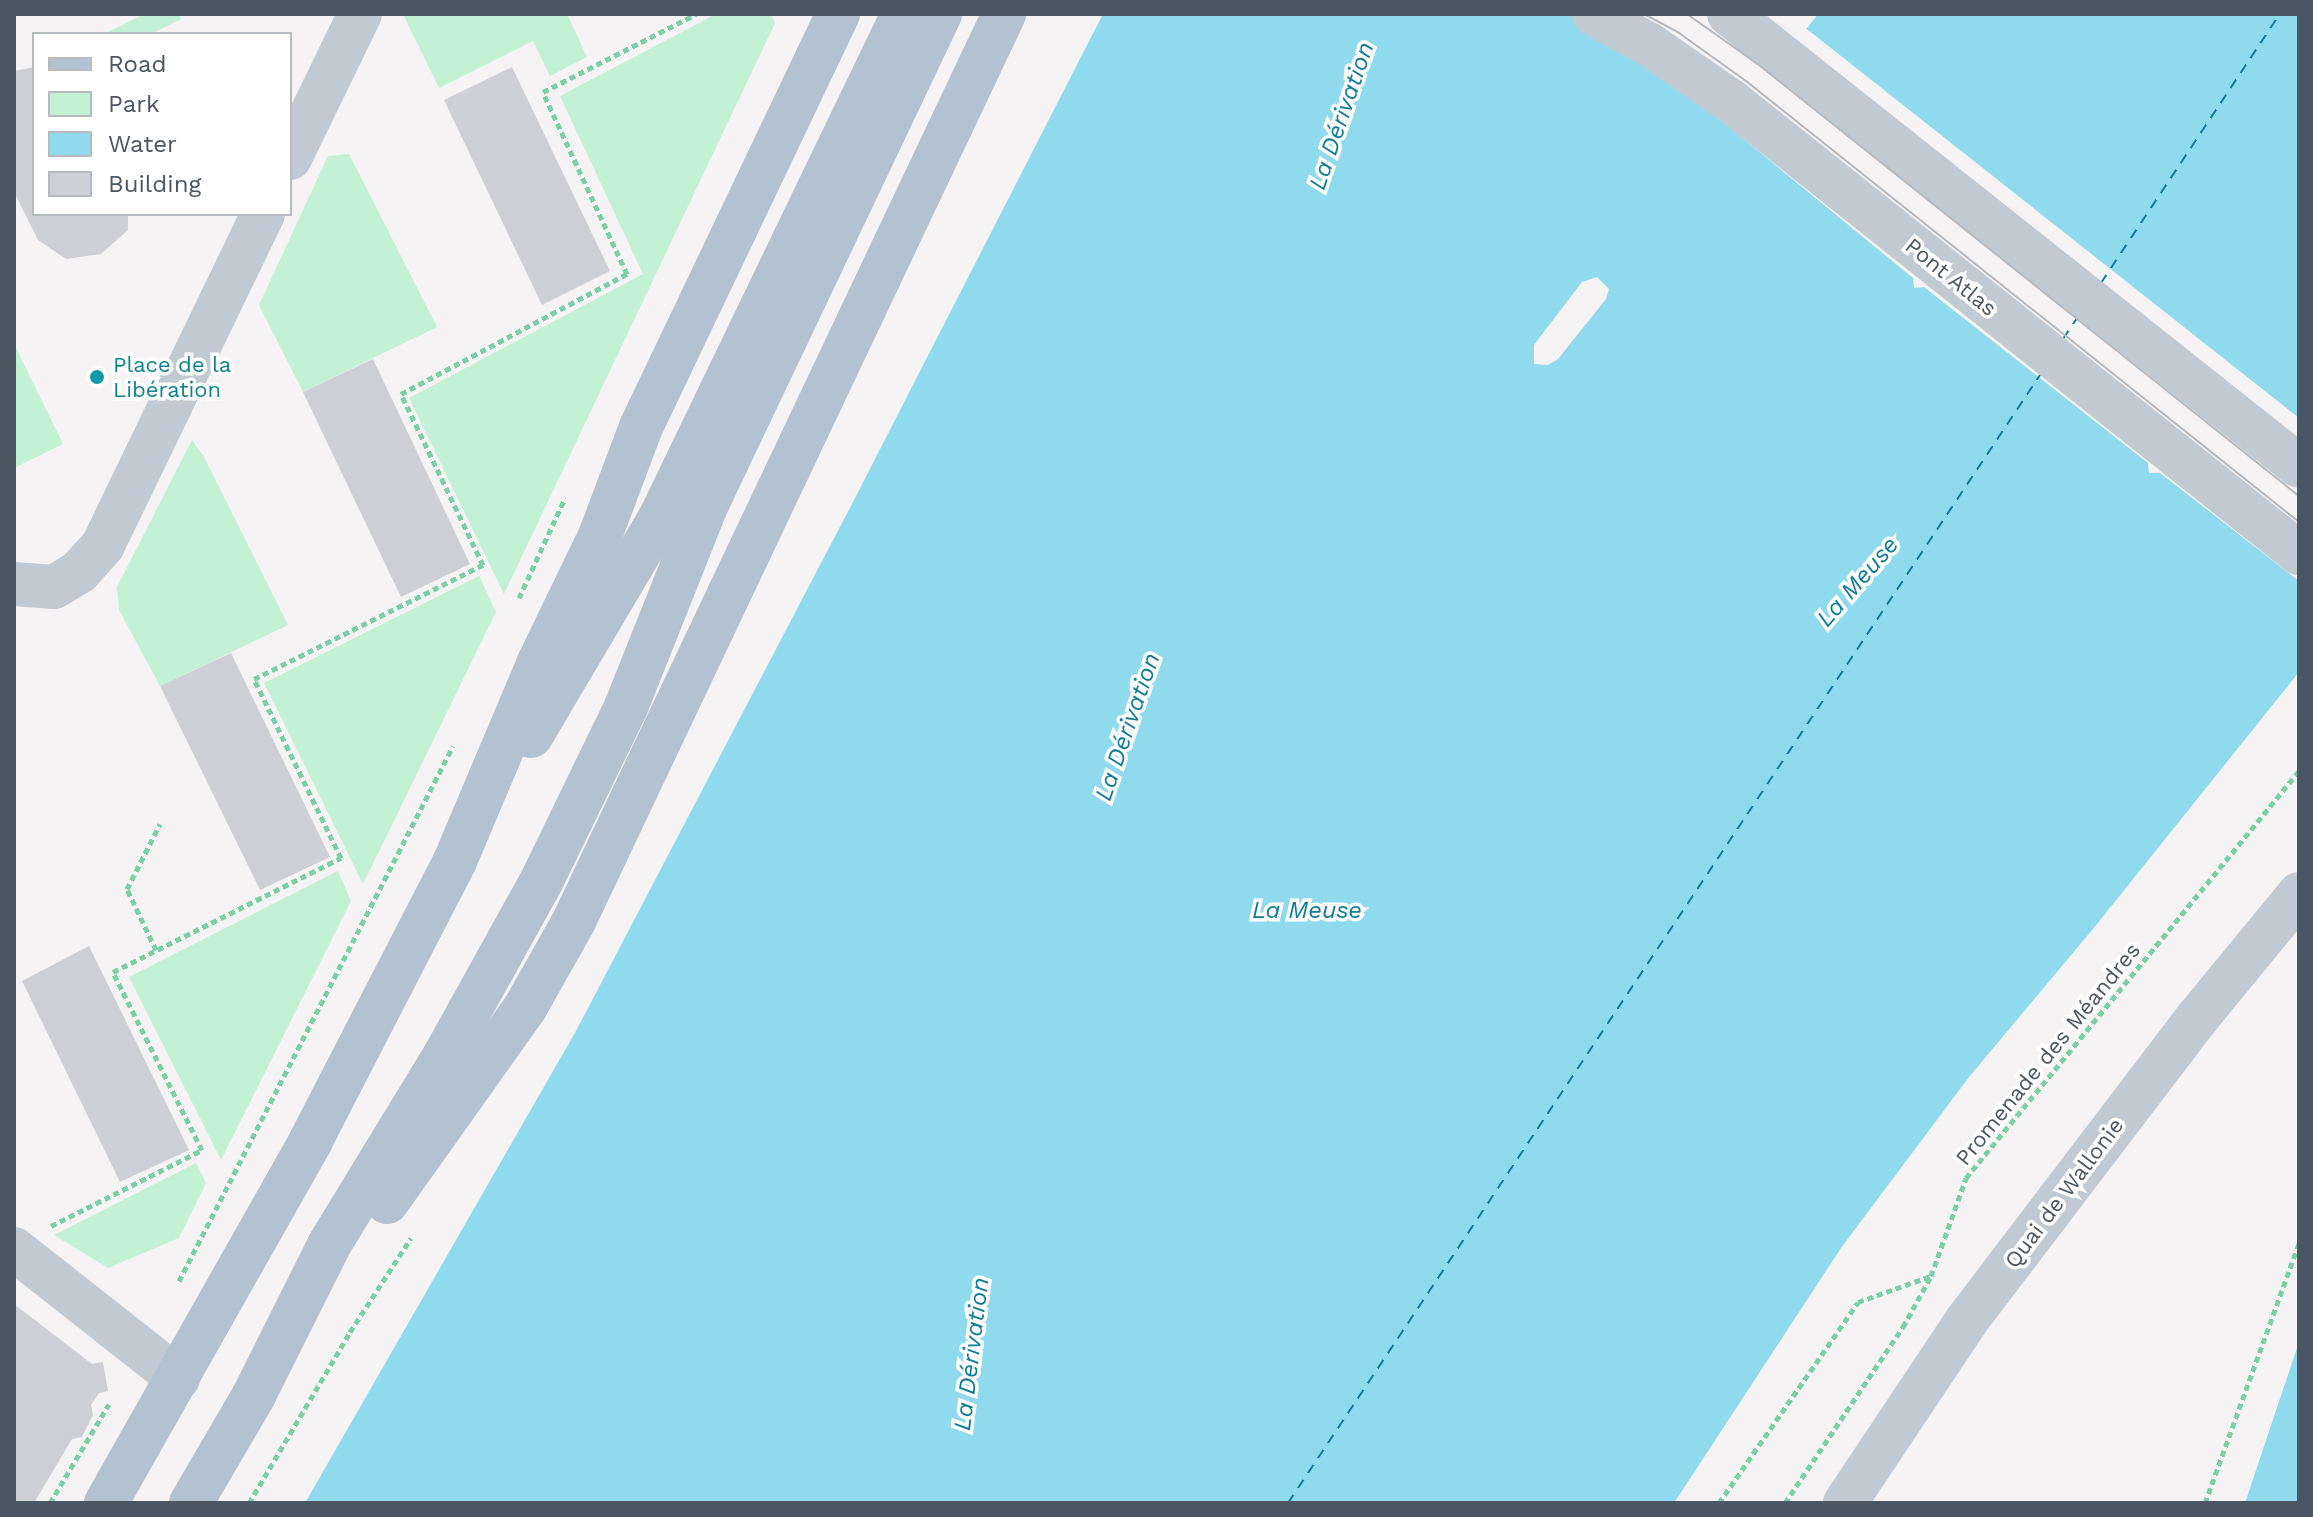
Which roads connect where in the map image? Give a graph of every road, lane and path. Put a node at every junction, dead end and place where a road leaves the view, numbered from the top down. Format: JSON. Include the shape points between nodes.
{"nodes":[{"id":1,"x":360,"y":14,"type":"edge"},
{"id":2,"x":696,"y":14,"type":"edge"},
{"id":3,"x":838,"y":14,"type":"edge"},
{"id":4,"x":903,"y":14,"type":"edge"},
{"id":5,"x":940,"y":14,"type":"edge"},
{"id":6,"x":1004,"y":14,"type":"edge"},
{"id":7,"x":1729,"y":14,"type":"edge"},
{"id":8,"x":1600,"y":17,"type":"edge"},
{"id":9,"x":627,"y":36,"type":"dead end"},
{"id":10,"x":632,"y":46,"type":"junction"},
{"id":11,"x":292,"y":154,"type":"edge"},
{"id":12,"x":262,"y":216,"type":"edge"},
{"id":13,"x":2299,"y":466,"type":"edge"},
{"id":14,"x":2299,"y":553,"type":"edge"},
{"id":15,"x":14,"y":584,"type":"edge"},
{"id":16,"x":521,"y":592,"type":"dead end"},
{"id":17,"x":518,"y":602,"type":"dead end"},
{"id":18,"x":458,"y":735,"type":"dead end"},
{"id":19,"x":2299,"y":771,"type":"edge"},
{"id":20,"x":160,"y":824,"type":"dead end"},
{"id":21,"x":455,"y":861,"type":"junction"},
{"id":22,"x":2299,"y":894,"type":"edge"},
{"id":23,"x":156,"y":950,"type":"junction"},
{"id":24,"x":27,"y":1240,"type":"edge"},
{"id":25,"x":2299,"y":1244,"type":"edge"},
{"id":26,"x":189,"y":1255,"type":"dead end"},
{"id":27,"x":1931,"y":1276,"type":"junction"},
{"id":28,"x":178,"y":1378,"type":"junction"},
{"id":29,"x":254,"y":1395,"type":"junction"},
{"id":30,"x":97,"y":1420,"type":"dead end"},
{"id":31,"x":50,"y":1503,"type":"edge"},
{"id":32,"x":106,"y":1503,"type":"edge"},
{"id":33,"x":191,"y":1503,"type":"edge"},
{"id":34,"x":1719,"y":1503,"type":"edge"},
{"id":35,"x":1785,"y":1503,"type":"edge"},
{"id":36,"x":1845,"y":1503,"type":"edge"},
{"id":37,"x":2205,"y":1503,"type":"edge"}],
"edges":[{"from":1,"to":11,"type":"street"},
{"from":2,"to":10,"type":"path"},
{"from":3,"to":21,"type":"main road","via":[[641,427],[600,536],[539,662]]},
{"from":4,"to":21,"type":"main road","via":[[661,516]]},
{"from":5,"to":29,"type":"main road","via":[[713,493],[626,707],[542,880],[445,1055],[329,1245]]},
{"from":6,"to":29,"type":"main road","via":[[557,953],[525,1008]]},
{"from":7,"to":13,"type":"street"},
{"from":8,"to":14,"type":"street","name":"Pont Atlas","via":[[1731,101]]},
{"from":9,"to":10,"type":"path"},
{"from":10,"to":23,"type":"path","via":[[543,92],[627,274],[401,394],[483,565],[254,679],[341,858]]},
{"from":12,"to":15,"type":"street","via":[[103,545],[79,572],[54,587]]},
{"from":16,"to":17,"type":"path"},
{"from":18,"to":26,"type":"path","via":[[363,928]]},
{"from":19,"to":27,"type":"path","name":"Promenade des Méandres","via":[[1966,1178]]},
{"from":20,"to":23,"type":"path","via":[[127,889]]},
{"from":21,"to":28,"type":"main road","via":[[326,1113]]},
{"from":22,"to":36,"type":"street","name":"Quai de Wallonie","via":[[2198,1017],[1967,1320]]},
{"from":23,"to":24,"type":"path","via":[[113,972],[202,1150]]},
{"from":24,"to":28,"type":"street"},
{"from":25,"to":37,"type":"path"},
{"from":27,"to":34,"type":"path","via":[[1858,1302]]},
{"from":27,"to":35,"type":"path","name":"Promenade des Méandres","via":[[1903,1327]]},
{"from":28,"to":32,"type":"main road"},
{"from":29,"to":33,"type":"main road"},
{"from":30,"to":31,"type":"path"}]}
